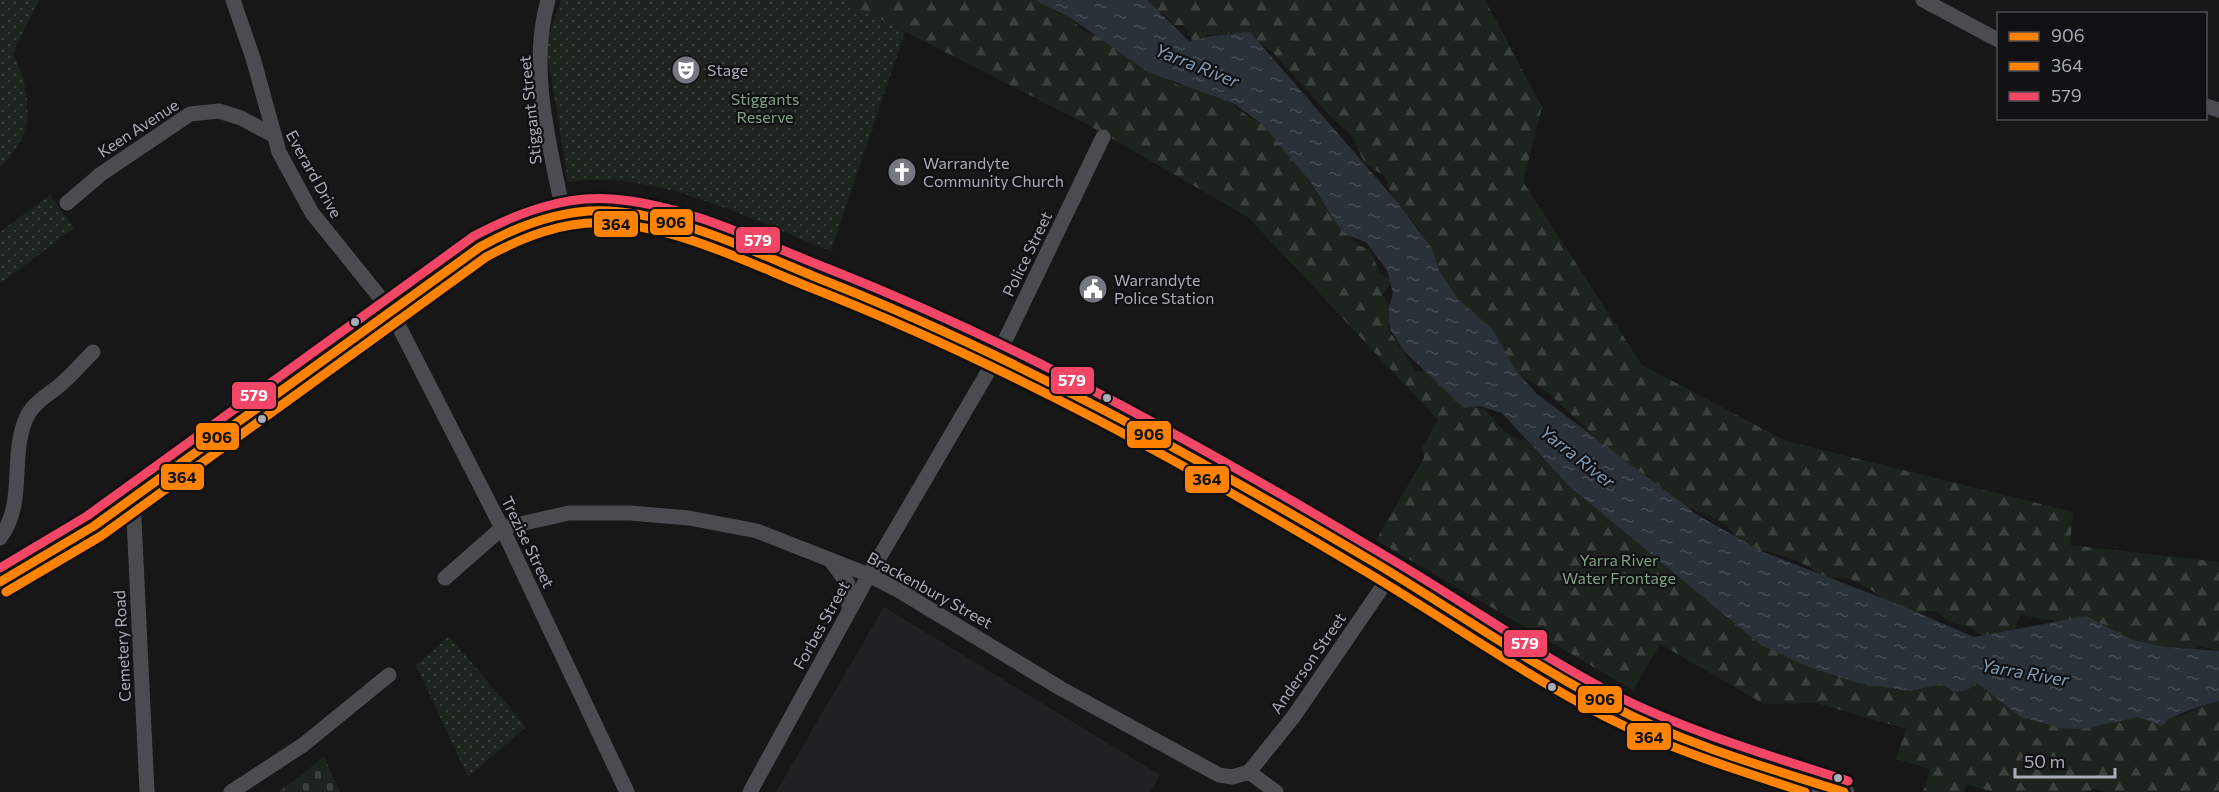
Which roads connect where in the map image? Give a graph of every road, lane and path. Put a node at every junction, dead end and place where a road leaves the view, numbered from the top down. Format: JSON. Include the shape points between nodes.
{"nodes":[{"id":1,"x":232,"y":0,"type":"edge"},
{"id":2,"x":548,"y":0,"type":"edge"},
{"id":3,"x":1923,"y":0,"type":"edge"},
{"id":4,"x":1997,"y":39,"type":"edge"},
{"id":5,"x":272,"y":134,"type":"junction"},
{"id":6,"x":1103,"y":137,"type":"dead end"},
{"id":7,"x":67,"y":203,"type":"dead end"},
{"id":8,"x":564,"y":216,"type":"junction"},
{"id":9,"x":391,"y":311,"type":"junction"},
{"id":10,"x":93,"y":352,"type":"dead end"},
{"id":11,"x":999,"y":353,"type":"junction"},
{"id":12,"x":133,"y":498,"type":"junction"},
{"id":13,"x":502,"y":528,"type":"junction"},
{"id":14,"x":0,"y":538,"type":"edge"},
{"id":15,"x":831,"y":560,"type":"junction"},
{"id":16,"x":1392,"y":573,"type":"junction"},
{"id":17,"x":869,"y":575,"type":"junction"},
{"id":18,"x":445,"y":578,"type":"dead end"},
{"id":19,"x":0,"y":582,"type":"edge"},
{"id":20,"x":849,"y":611,"type":"junction"},
{"id":21,"x":389,"y":675,"type":"dead end"},
{"id":22,"x":1249,"y":772,"type":"junction"},
{"id":23,"x":147,"y":792,"type":"edge"},
{"id":24,"x":231,"y":792,"type":"edge"},
{"id":25,"x":627,"y":792,"type":"edge"},
{"id":26,"x":750,"y":792,"type":"edge"},
{"id":27,"x":1276,"y":792,"type":"edge"},
{"id":28,"x":1844,"y":792,"type":"edge"}],
"edges":[{"from":1,"to":5,"type":"street","name":"Everard Drive","via":[[253,58]]},
{"from":2,"to":8,"type":"street","name":"Stiggant Street","via":[[542,22],[540,65],[546,123]]},
{"from":3,"to":4,"type":"street"},
{"from":5,"to":7,"type":"street","name":"Keen Avenue","via":[[219,111],[189,114]]},
{"from":5,"to":9,"type":"street","name":"Everard Drive","via":[[312,213]]},
{"from":6,"to":11,"type":"street","name":"Police Street"},
{"from":8,"to":9,"type":"main road","via":[[508,231]]},
{"from":8,"to":11,"type":"main road","via":[[606,211],[685,228],[860,293]]},
{"from":9,"to":12,"type":"main road"},
{"from":9,"to":13,"type":"street","name":"Trezise Street"},
{"from":10,"to":14,"type":"street","via":[[25,419],[15,500]]},
{"from":11,"to":16,"type":"main road","via":[[1224,474]]},
{"from":11,"to":17,"type":"street","name":"Forbes Street"},
{"from":12,"to":19,"type":"main road"},
{"from":12,"to":23,"type":"street","name":"Cemetery Road"},
{"from":13,"to":15,"type":"street","name":"Brackenbury Street","via":[[569,513],[689,518],[757,531]]},
{"from":13,"to":18,"type":"street","name":"Brackenbury Street"},
{"from":13,"to":25,"type":"street","name":"Trezise Street"},
{"from":15,"to":17,"type":"street","name":"Brackenbury Street"},
{"from":15,"to":20,"type":"street","via":[[848,584]]},
{"from":16,"to":22,"type":"street","name":"Anderson Street"},
{"from":16,"to":28,"type":"main road","via":[[1584,692],[1643,722],[1707,748]]},
{"from":17,"to":20,"type":"street","name":"Forbes Street"},
{"from":17,"to":22,"type":"street","name":"Brackenbury Street","via":[[1060,688],[1219,775],[1232,777]]},
{"from":20,"to":26,"type":"street","name":"Forbes Street"},
{"from":21,"to":24,"type":"street","via":[[303,746]]},
{"from":22,"to":27,"type":"street"}]}
